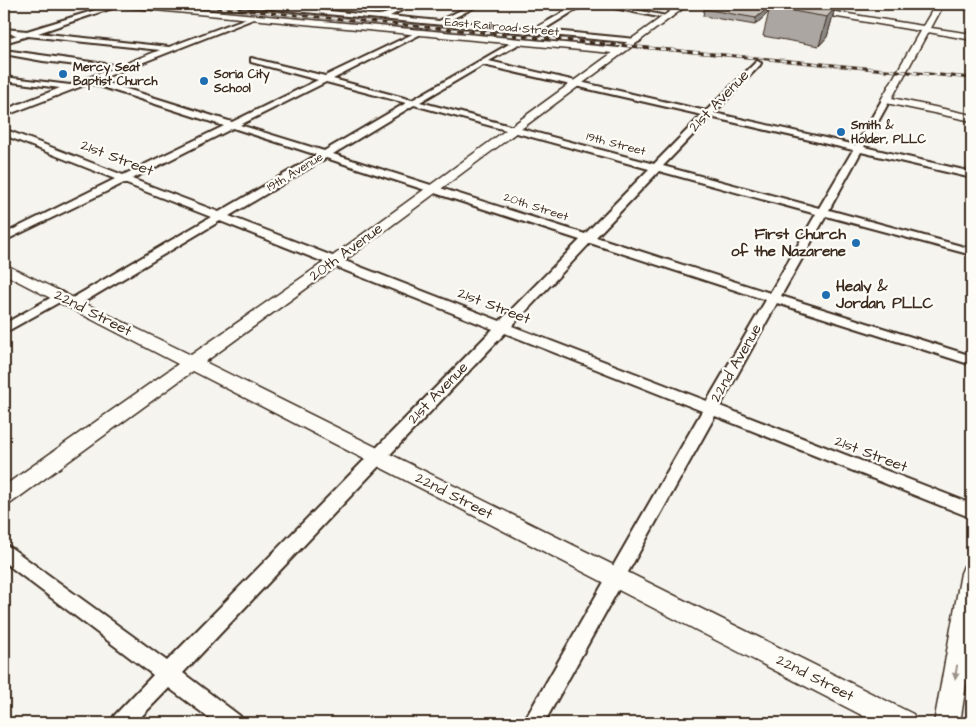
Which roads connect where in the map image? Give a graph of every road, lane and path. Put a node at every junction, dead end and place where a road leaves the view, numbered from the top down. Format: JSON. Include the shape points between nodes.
{"nodes":[{"id":1,"x":118,"y":4,"type":"edge"},
{"id":2,"x":239,"y":4,"type":"edge"},
{"id":3,"x":411,"y":4,"type":"edge"},
{"id":4,"x":478,"y":4,"type":"edge"},
{"id":5,"x":582,"y":4,"type":"edge"},
{"id":6,"x":598,"y":4,"type":"edge"},
{"id":7,"x":685,"y":4,"type":"edge"},
{"id":8,"x":773,"y":4,"type":"edge"},
{"id":9,"x":940,"y":4,"type":"edge"},
{"id":10,"x":953,"y":4,"type":"edge"},
{"id":11,"x":972,"y":7,"type":"edge"},
{"id":12,"x":254,"y":17,"type":"junction"},
{"id":13,"x":381,"y":17,"type":"junction"},
{"id":14,"x":668,"y":17,"type":"junction"},
{"id":15,"x":439,"y":23,"type":"junction"},
{"id":16,"x":926,"y":29,"type":"junction"},
{"id":17,"x":4,"y":31,"type":"edge"},
{"id":18,"x":421,"y":32,"type":"junction"},
{"id":19,"x":535,"y":32,"type":"junction"},
{"id":20,"x":28,"y":34,"type":"junction"},
{"id":21,"x":972,"y":37,"type":"edge"},
{"id":22,"x":4,"y":41,"type":"edge"},
{"id":23,"x":636,"y":41,"type":"junction"},
{"id":24,"x":516,"y":42,"type":"junction"},
{"id":25,"x":170,"y":49,"type":"junction"},
{"id":26,"x":621,"y":51,"type":"junction"},
{"id":27,"x":4,"y":52,"type":"edge"},
{"id":28,"x":254,"y":60,"type":"dead end"},
{"id":29,"x":482,"y":62,"type":"junction"},
{"id":30,"x":757,"y":63,"type":"dead end"},
{"id":31,"x":120,"y":68,"type":"junction"},
{"id":32,"x":4,"y":79,"type":"edge"},
{"id":33,"x":327,"y":79,"type":"junction"},
{"id":34,"x":90,"y":80,"type":"junction"},
{"id":35,"x":577,"y":83,"type":"junction"},
{"id":36,"x":70,"y":87,"type":"junction"},
{"id":37,"x":886,"y":100,"type":"junction"},
{"id":38,"x":413,"y":102,"type":"junction"},
{"id":39,"x":4,"y":113,"type":"edge"},
{"id":40,"x":707,"y":113,"type":"junction"},
{"id":41,"x":972,"y":118,"type":"edge"},
{"id":42,"x":232,"y":125,"type":"junction"},
{"id":43,"x":514,"y":129,"type":"junction"},
{"id":44,"x":4,"y":132,"type":"edge"},
{"id":45,"x":859,"y":148,"type":"junction"},
{"id":46,"x":325,"y":154,"type":"junction"},
{"id":47,"x":655,"y":167,"type":"junction"},
{"id":48,"x":972,"y":175,"type":"edge"},
{"id":49,"x":124,"y":179,"type":"junction"},
{"id":50,"x":433,"y":189,"type":"junction"},
{"id":51,"x":822,"y":212,"type":"junction"},
{"id":52,"x":220,"y":216,"type":"junction"},
{"id":53,"x":4,"y":238,"type":"edge"},
{"id":54,"x":587,"y":238,"type":"junction"},
{"id":55,"x":972,"y":252,"type":"edge"},
{"id":56,"x":334,"y":261,"type":"junction"},
{"id":57,"x":4,"y":268,"type":"edge"},
{"id":58,"x":774,"y":298,"type":"junction"},
{"id":59,"x":67,"y":300,"type":"junction"},
{"id":60,"x":502,"y":326,"type":"junction"},
{"id":61,"x":4,"y":329,"type":"edge"},
{"id":62,"x":972,"y":361,"type":"edge"},
{"id":63,"x":192,"y":363,"type":"junction"},
{"id":64,"x":711,"y":408,"type":"junction"},
{"id":65,"x":376,"y":457,"type":"junction"},
{"id":66,"x":4,"y":498,"type":"edge"},
{"id":67,"x":972,"y":511,"type":"edge"},
{"id":68,"x":4,"y":552,"type":"edge"},
{"id":69,"x":972,"y":573,"type":"edge"},
{"id":70,"x":615,"y":577,"type":"junction"},
{"id":71,"x":167,"y":675,"type":"junction"},
{"id":72,"x":121,"y":723,"type":"edge"},
{"id":73,"x":232,"y":723,"type":"edge"},
{"id":74,"x":532,"y":723,"type":"edge"},
{"id":75,"x":904,"y":723,"type":"edge"},
{"id":76,"x":947,"y":723,"type":"edge"}],
"edges":[{"from":1,"to":12,"type":"street","name":"East Railroad Street"},
{"from":1,"to":20,"type":"street"},
{"from":2,"to":13,"type":"street"},
{"from":3,"to":13,"type":"street"},
{"from":4,"to":15,"type":"street"},
{"from":5,"to":19,"type":"street"},
{"from":6,"to":14,"type":"street"},
{"from":7,"to":14,"type":"street","name":"20th Avenue"},
{"from":8,"to":16,"type":"street"},
{"from":9,"to":16,"type":"street","name":"22nd Avenue"},
{"from":10,"to":11,"type":"street"},
{"from":12,"to":18,"type":"street","name":"East Railroad Street"},
{"from":12,"to":25,"type":"street"},
{"from":13,"to":15,"type":"street"},
{"from":14,"to":23,"type":"street","name":"20th Avenue"},
{"from":15,"to":19,"type":"street"},
{"from":16,"to":21,"type":"street"},
{"from":16,"to":37,"type":"street","name":"22nd Avenue"},
{"from":17,"to":20,"type":"street"},
{"from":18,"to":24,"type":"street","name":"East Railroad Street"},
{"from":18,"to":33,"type":"street"},
{"from":19,"to":23,"type":"street"},
{"from":20,"to":22,"type":"street"},
{"from":20,"to":25,"type":"street"},
{"from":23,"to":26,"type":"street","name":"20th Avenue"},
{"from":24,"to":26,"type":"street","name":"East Railroad Street"},
{"from":24,"to":29,"type":"street","name":"19th Avenue"},
{"from":25,"to":31,"type":"street"},
{"from":26,"to":35,"type":"street","name":"20th Avenue"},
{"from":27,"to":31,"type":"street"},
{"from":28,"to":33,"type":"street","name":"19th Street"},
{"from":29,"to":35,"type":"street"},
{"from":29,"to":38,"type":"street","name":"19th Avenue"},
{"from":30,"to":40,"type":"street","name":"21st Avenue"},
{"from":31,"to":34,"type":"street"},
{"from":32,"to":36,"type":"street"},
{"from":33,"to":38,"type":"street","name":"19th Street"},
{"from":33,"to":42,"type":"street"},
{"from":34,"to":36,"type":"street"},
{"from":34,"to":42,"type":"street","name":"20th Street"},
{"from":35,"to":40,"type":"street"},
{"from":35,"to":43,"type":"street","name":"20th Avenue"},
{"from":36,"to":39,"type":"street"},
{"from":37,"to":41,"type":"street"},
{"from":37,"to":45,"type":"street","name":"22nd Avenue"},
{"from":38,"to":43,"type":"street","name":"19th Street"},
{"from":38,"to":46,"type":"street","name":"19th Avenue"},
{"from":40,"to":45,"type":"street"},
{"from":40,"to":47,"type":"street","name":"21st Avenue"},
{"from":42,"to":46,"type":"street","name":"20th Street"},
{"from":42,"to":49,"type":"street"},
{"from":43,"to":47,"type":"street","name":"19th Street"},
{"from":43,"to":50,"type":"street","name":"20th Avenue"},
{"from":44,"to":49,"type":"street","name":"21st Street"},
{"from":45,"to":48,"type":"street"},
{"from":45,"to":51,"type":"street","name":"22nd Avenue"},
{"from":46,"to":50,"type":"street","name":"20th Street"},
{"from":46,"to":52,"type":"street","name":"19th Avenue"},
{"from":47,"to":51,"type":"street","name":"19th Street"},
{"from":47,"to":54,"type":"street","name":"21st Avenue"},
{"from":49,"to":52,"type":"street","name":"21st Street"},
{"from":49,"to":53,"type":"street"},
{"from":50,"to":54,"type":"street","name":"20th Street"},
{"from":50,"to":56,"type":"street","name":"20th Avenue"},
{"from":51,"to":55,"type":"street","name":"19th Street"},
{"from":51,"to":58,"type":"street","name":"22nd Avenue"},
{"from":52,"to":56,"type":"street","name":"21st Street"},
{"from":52,"to":59,"type":"street","name":"19th Avenue"},
{"from":54,"to":58,"type":"street","name":"20th Street"},
{"from":54,"to":60,"type":"street","name":"21st Avenue"},
{"from":56,"to":60,"type":"street","name":"21st Street"},
{"from":56,"to":63,"type":"street","name":"20th Avenue"},
{"from":57,"to":59,"type":"street","name":"22nd Street"},
{"from":58,"to":62,"type":"street","name":"20th Street"},
{"from":58,"to":64,"type":"street","name":"22nd Avenue"},
{"from":59,"to":61,"type":"street","name":"19th Avenue"},
{"from":59,"to":63,"type":"street","name":"22nd Street"},
{"from":60,"to":64,"type":"street","name":"21st Street"},
{"from":60,"to":65,"type":"street","name":"21st Avenue"},
{"from":63,"to":65,"type":"street","name":"22nd Street"},
{"from":63,"to":66,"type":"street","name":"20th Avenue"},
{"from":64,"to":67,"type":"street","name":"21st Street"},
{"from":64,"to":70,"type":"street","name":"22nd Avenue"},
{"from":65,"to":70,"type":"street","name":"22nd Street"},
{"from":65,"to":71,"type":"street","name":"21st Avenue"},
{"from":68,"to":71,"type":"street"},
{"from":69,"to":76,"type":"street","one_way":true},
{"from":70,"to":74,"type":"street","name":"22nd Avenue"},
{"from":70,"to":75,"type":"street","name":"22nd Street"},
{"from":71,"to":72,"type":"street","name":"21st Avenue"},
{"from":71,"to":73,"type":"street"}]}
